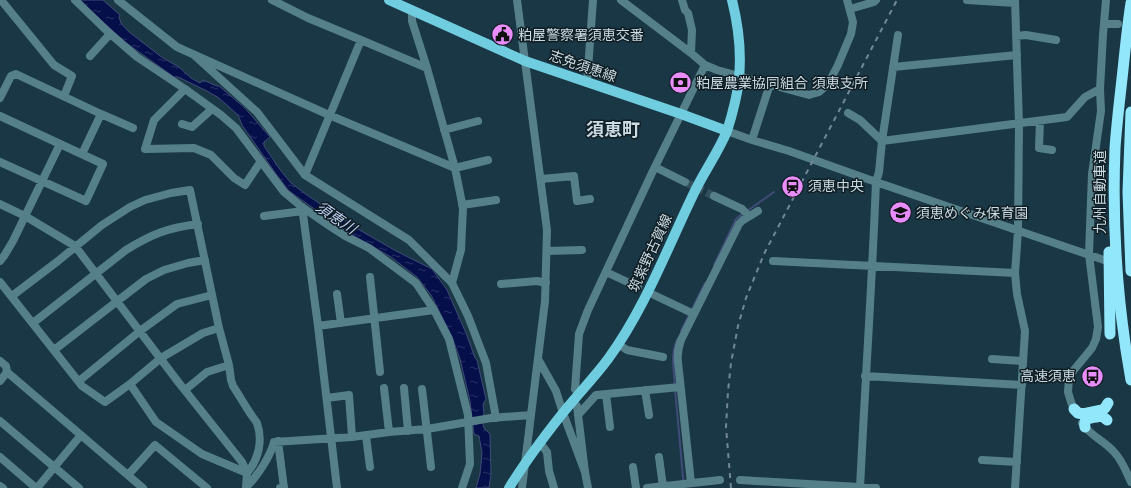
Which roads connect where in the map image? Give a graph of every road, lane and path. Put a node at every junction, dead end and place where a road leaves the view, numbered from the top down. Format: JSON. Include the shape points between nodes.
{"nodes":[{"id":1,"x":1,"y":0,"type":"edge"},
{"id":2,"x":75,"y":0,"type":"edge"},
{"id":3,"x":118,"y":0,"type":"edge"},
{"id":4,"x":272,"y":0,"type":"edge"},
{"id":5,"x":389,"y":0,"type":"edge"},
{"id":6,"x":516,"y":0,"type":"edge"},
{"id":7,"x":593,"y":0,"type":"edge"},
{"id":8,"x":621,"y":0,"type":"edge"},
{"id":9,"x":682,"y":0,"type":"edge"},
{"id":10,"x":732,"y":0,"type":"edge"},
{"id":11,"x":847,"y":0,"type":"edge"},
{"id":12,"x":876,"y":0,"type":"edge"},
{"id":13,"x":966,"y":0,"type":"edge"},
{"id":14,"x":1106,"y":0,"type":"edge"},
{"id":15,"x":1015,"y":1,"type":"edge"},
{"id":16,"x":1131,"y":3,"type":"edge"},
{"id":17,"x":850,"y":9,"type":"junction"},
{"id":18,"x":412,"y":10,"type":"junction"},
{"id":19,"x":1104,"y":24,"type":"junction"},
{"id":20,"x":1118,"y":24,"type":"dead end"},
{"id":21,"x":110,"y":34,"type":"junction"},
{"id":22,"x":898,"y":35,"type":"dead end"},
{"id":23,"x":1016,"y":36,"type":"junction"},
{"id":24,"x":361,"y":40,"type":"junction"},
{"id":25,"x":1056,"y":40,"type":"dead end"},
{"id":26,"x":691,"y":52,"type":"junction"},
{"id":27,"x":193,"y":54,"type":"junction"},
{"id":28,"x":90,"y":56,"type":"dead end"},
{"id":29,"x":1017,"y":56,"type":"junction"},
{"id":30,"x":525,"y":61,"type":"junction"},
{"id":31,"x":705,"y":65,"type":"junction"},
{"id":32,"x":893,"y":67,"type":"junction"},
{"id":33,"x":427,"y":68,"type":"junction"},
{"id":34,"x":739,"y":76,"type":"junction"},
{"id":35,"x":587,"y":83,"type":"junction"},
{"id":36,"x":770,"y":84,"type":"junction"},
{"id":37,"x":185,"y":89,"type":"junction"},
{"id":38,"x":1100,"y":89,"type":"junction"},
{"id":39,"x":64,"y":96,"type":"junction"},
{"id":40,"x":0,"y":98,"type":"edge"},
{"id":41,"x":212,"y":109,"type":"junction"},
{"id":42,"x":1131,"y":112,"type":"edge"},
{"id":43,"x":848,"y":113,"type":"dead end"},
{"id":44,"x":101,"y":114,"type":"junction"},
{"id":45,"x":681,"y":114,"type":"junction"},
{"id":46,"x":329,"y":115,"type":"junction"},
{"id":47,"x":0,"y":116,"type":"edge"},
{"id":48,"x":478,"y":121,"type":"dead end"},
{"id":49,"x":1040,"y":121,"type":"junction"},
{"id":50,"x":182,"y":124,"type":"dead end"},
{"id":51,"x":1019,"y":124,"type":"junction"},
{"id":52,"x":1130,"y":127,"type":"junction"},
{"id":53,"x":133,"y":128,"type":"dead end"},
{"id":54,"x":444,"y":130,"type":"junction"},
{"id":55,"x":727,"y":131,"type":"junction"},
{"id":56,"x":752,"y":140,"type":"junction"},
{"id":57,"x":882,"y":140,"type":"junction"},
{"id":58,"x":60,"y":144,"type":"junction"},
{"id":59,"x":1115,"y":147,"type":"junction"},
{"id":60,"x":1052,"y":150,"type":"dead end"},
{"id":61,"x":82,"y":154,"type":"junction"},
{"id":62,"x":488,"y":160,"type":"dead end"},
{"id":63,"x":261,"y":161,"type":"junction"},
{"id":64,"x":0,"y":162,"type":"edge"},
{"id":65,"x":656,"y":167,"type":"junction"},
{"id":66,"x":455,"y":168,"type":"junction"},
{"id":67,"x":305,"y":175,"type":"junction"},
{"id":68,"x":541,"y":179,"type":"junction"},
{"id":69,"x":42,"y":181,"type":"junction"},
{"id":70,"x":685,"y":182,"type":"tunnel mouth"},
{"id":71,"x":876,"y":182,"type":"junction"},
{"id":72,"x":1131,"y":182,"type":"edge"},
{"id":73,"x":714,"y":196,"type":"tunnel mouth"},
{"id":74,"x":590,"y":199,"type":"dead end"},
{"id":75,"x":496,"y":200,"type":"dead end"},
{"id":76,"x":0,"y":204,"type":"edge"},
{"id":77,"x":462,"y":205,"type":"junction"},
{"id":78,"x":302,"y":209,"type":"junction"},
{"id":79,"x":758,"y":211,"type":"dead end"},
{"id":80,"x":25,"y":216,"type":"junction"},
{"id":81,"x":264,"y":216,"type":"dead end"},
{"id":82,"x":749,"y":216,"type":"junction"},
{"id":83,"x":198,"y":224,"type":"junction"},
{"id":84,"x":1018,"y":231,"type":"junction"},
{"id":85,"x":75,"y":246,"type":"junction"},
{"id":86,"x":582,"y":250,"type":"dead end"},
{"id":87,"x":547,"y":251,"type":"junction"},
{"id":88,"x":1089,"y":254,"type":"junction"},
{"id":89,"x":205,"y":260,"type":"junction"},
{"id":90,"x":1104,"y":260,"type":"dead end"},
{"id":91,"x":0,"y":261,"type":"edge"},
{"id":92,"x":773,"y":261,"type":"dead end"},
{"id":93,"x":873,"y":266,"type":"junction"},
{"id":94,"x":1131,"y":270,"type":"edge"},
{"id":95,"x":606,"y":272,"type":"junction"},
{"id":96,"x":1015,"y":273,"type":"junction"},
{"id":97,"x":96,"y":274,"type":"junction"},
{"id":98,"x":370,"y":277,"type":"dead end"},
{"id":99,"x":0,"y":282,"type":"edge"},
{"id":100,"x":452,"y":283,"type":"junction"},
{"id":101,"x":546,"y":283,"type":"junction"},
{"id":102,"x":501,"y":284,"type":"dead end"},
{"id":103,"x":638,"y":287,"type":"dead end"},
{"id":104,"x":337,"y":294,"type":"dead end"},
{"id":105,"x":212,"y":295,"type":"junction"},
{"id":106,"x":654,"y":295,"type":"dead end"},
{"id":107,"x":12,"y":296,"type":"junction"},
{"id":108,"x":118,"y":302,"type":"junction"},
{"id":109,"x":434,"y":310,"type":"junction"},
{"id":110,"x":694,"y":314,"type":"junction"},
{"id":111,"x":375,"y":318,"type":"junction"},
{"id":112,"x":33,"y":323,"type":"junction"},
{"id":113,"x":341,"y":323,"type":"junction"},
{"id":114,"x":318,"y":326,"type":"junction"},
{"id":115,"x":219,"y":328,"type":"junction"},
{"id":116,"x":140,"y":331,"type":"junction"},
{"id":117,"x":1110,"y":334,"type":"dead end"},
{"id":118,"x":618,"y":344,"type":"junction"},
{"id":119,"x":54,"y":350,"type":"junction"},
{"id":120,"x":663,"y":357,"type":"dead end"},
{"id":121,"x":161,"y":358,"type":"junction"},
{"id":122,"x":538,"y":359,"type":"junction"},
{"id":123,"x":992,"y":359,"type":"dead end"},
{"id":124,"x":0,"y":361,"type":"edge"},
{"id":125,"x":1023,"y":361,"type":"junction"},
{"id":126,"x":229,"y":365,"type":"junction"},
{"id":127,"x":7,"y":372,"type":"junction"},
{"id":128,"x":380,"y":372,"type":"dead end"},
{"id":129,"x":865,"y":376,"type":"junction"},
{"id":130,"x":1131,"y":380,"type":"edge"},
{"id":131,"x":0,"y":381,"type":"edge"},
{"id":132,"x":79,"y":381,"type":"junction"},
{"id":133,"x":130,"y":384,"type":"junction"},
{"id":134,"x":1022,"y":385,"type":"junction"},
{"id":135,"x":680,"y":387,"type":"junction"},
{"id":136,"x":384,"y":388,"type":"dead end"},
{"id":137,"x":404,"y":388,"type":"dead end"},
{"id":138,"x":422,"y":389,"type":"dead end"},
{"id":139,"x":574,"y":389,"type":"dead end"},
{"id":140,"x":185,"y":390,"type":"junction"},
{"id":141,"x":645,"y":390,"type":"junction"},
{"id":142,"x":606,"y":394,"type":"junction"},
{"id":143,"x":327,"y":398,"type":"junction"},
{"id":144,"x":1108,"y":403,"type":"dead end"},
{"id":145,"x":576,"y":406,"type":"dead end"},
{"id":146,"x":1074,"y":409,"type":"junction"},
{"id":147,"x":563,"y":413,"type":"junction"},
{"id":148,"x":531,"y":415,"type":"junction"},
{"id":149,"x":578,"y":415,"type":"junction"},
{"id":150,"x":649,"y":415,"type":"dead end"},
{"id":151,"x":493,"y":418,"type":"junction"},
{"id":152,"x":1107,"y":420,"type":"dead end"},
{"id":153,"x":0,"y":421,"type":"edge"},
{"id":154,"x":470,"y":421,"type":"junction"},
{"id":155,"x":610,"y":427,"type":"dead end"},
{"id":156,"x":1085,"y":427,"type":"junction"},
{"id":157,"x":427,"y":429,"type":"junction"},
{"id":158,"x":408,"y":431,"type":"junction"},
{"id":159,"x":389,"y":432,"type":"junction"},
{"id":160,"x":81,"y":435,"type":"junction"},
{"id":161,"x":366,"y":436,"type":"junction"},
{"id":162,"x":352,"y":437,"type":"junction"},
{"id":163,"x":331,"y":438,"type":"junction"},
{"id":164,"x":278,"y":441,"type":"junction"},
{"id":165,"x":540,"y":443,"type":"junction"},
{"id":166,"x":0,"y":457,"type":"edge"},
{"id":167,"x":659,"y":457,"type":"dead end"},
{"id":168,"x":982,"y":460,"type":"dead end"},
{"id":169,"x":526,"y":461,"type":"junction"},
{"id":170,"x":1017,"y":462,"type":"junction"},
{"id":171,"x":54,"y":467,"type":"junction"},
{"id":172,"x":370,"y":467,"type":"dead end"},
{"id":173,"x":431,"y":467,"type":"dead end"},
{"id":174,"x":633,"y":467,"type":"dead end"},
{"id":175,"x":247,"y":472,"type":"junction"},
{"id":176,"x":585,"y":472,"type":"junction"},
{"id":177,"x":128,"y":475,"type":"junction"},
{"id":178,"x":720,"y":480,"type":"dead end"},
{"id":179,"x":740,"y":480,"type":"dead end"},
{"id":180,"x":1131,"y":482,"type":"edge"},
{"id":181,"x":691,"y":483,"type":"junction"},
{"id":182,"x":198,"y":485,"type":"edge"},
{"id":183,"x":703,"y":485,"type":"edge"},
{"id":184,"x":0,"y":486,"type":"edge"},
{"id":185,"x":663,"y":486,"type":"junction"},
{"id":186,"x":246,"y":487,"type":"edge"},
{"id":187,"x":860,"y":487,"type":"edge"},
{"id":188,"x":3,"y":488,"type":"edge"},
{"id":189,"x":37,"y":488,"type":"edge"},
{"id":190,"x":79,"y":488,"type":"edge"},
{"id":191,"x":143,"y":488,"type":"edge"},
{"id":192,"x":207,"y":488,"type":"edge"},
{"id":193,"x":280,"y":488,"type":"edge"},
{"id":194,"x":337,"y":488,"type":"edge"},
{"id":195,"x":462,"y":488,"type":"edge"},
{"id":196,"x":509,"y":488,"type":"edge"},
{"id":197,"x":522,"y":488,"type":"edge"},
{"id":198,"x":554,"y":488,"type":"edge"},
{"id":199,"x":588,"y":488,"type":"edge"},
{"id":200,"x":636,"y":488,"type":"edge"},
{"id":201,"x":647,"y":488,"type":"edge"},
{"id":202,"x":876,"y":488,"type":"edge"},
{"id":203,"x":1016,"y":488,"type":"edge"}],
"edges":[{"from":1,"to":39,"type":"street","via":[[54,65],[72,76]]},
{"from":2,"to":21,"type":"street"},
{"from":3,"to":27,"type":"street","via":[[177,47]]},
{"from":4,"to":24,"type":"street"},
{"from":5,"to":18,"type":"main road","name":"志免須恵線"},
{"from":6,"to":30,"type":"street"},
{"from":7,"to":35,"type":"street"},
{"from":8,"to":26,"type":"street"},
{"from":9,"to":26,"type":"street","via":[[692,30]]},
{"from":10,"to":34,"type":"main road","name":"筑紫野古賀線","via":[[738,30]]},
{"from":11,"to":17,"type":"street"},
{"from":12,"to":17,"type":"street"},
{"from":13,"to":15,"type":"street"},
{"from":14,"to":19,"type":"street"},
{"from":15,"to":23,"type":"street"},
{"from":16,"to":59,"type":"highway","name":"九州自動車道"},
{"from":17,"to":36,"type":"street","via":[[853,22],[851,34],[828,84],[819,92],[809,95]]},
{"from":18,"to":30,"type":"main road","name":"志免須恵線"},
{"from":18,"to":33,"type":"street","via":[[412,21]]},
{"from":19,"to":20,"type":"street"},
{"from":19,"to":38,"type":"street"},
{"from":21,"to":28,"type":"street"},
{"from":21,"to":37,"type":"street","via":[[137,57]]},
{"from":22,"to":32,"type":"street"},
{"from":23,"to":25,"type":"street"},
{"from":23,"to":29,"type":"street"},
{"from":24,"to":33,"type":"street"},
{"from":24,"to":46,"type":"street"},
{"from":26,"to":31,"type":"street"},
{"from":27,"to":46,"type":"street"},
{"from":27,"to":67,"type":"street","via":[[257,112]]},
{"from":29,"to":32,"type":"street"},
{"from":29,"to":51,"type":"street"},
{"from":30,"to":35,"type":"main road","name":"志免須恵線"},
{"from":30,"to":68,"type":"street"},
{"from":31,"to":34,"type":"street"},
{"from":31,"to":45,"type":"street"},
{"from":32,"to":57,"type":"street"},
{"from":33,"to":54,"type":"street"},
{"from":34,"to":36,"type":"street"},
{"from":34,"to":55,"type":"main road","name":"筑紫野古賀線"},
{"from":35,"to":45,"type":"main road","name":"志免須恵線"},
{"from":36,"to":56,"type":"street"},
{"from":37,"to":41,"type":"street"},
{"from":37,"to":63,"type":"street","via":[[154,120],[145,149],[194,148],[211,155],[234,178],[245,185]]},
{"from":38,"to":49,"type":"street","via":[[1085,97],[1067,117]]},
{"from":38,"to":88,"type":"street","via":[[1101,111],[1092,174]]},
{"from":39,"to":40,"type":"street","via":[[16,74],[11,76]]},
{"from":39,"to":44,"type":"street"},
{"from":41,"to":50,"type":"street","via":[[192,127]]},
{"from":41,"to":63,"type":"street","via":[[236,128]]},
{"from":42,"to":52,"type":"highway","name":"九州自動車道"},
{"from":43,"to":57,"type":"street"},
{"from":44,"to":53,"type":"street"},
{"from":44,"to":61,"type":"street"},
{"from":45,"to":55,"type":"main road","name":"志免須恵線"},
{"from":45,"to":65,"type":"street"},
{"from":46,"to":66,"type":"street"},
{"from":46,"to":67,"type":"street"},
{"from":47,"to":58,"type":"street"},
{"from":48,"to":54,"type":"street"},
{"from":49,"to":51,"type":"street"},
{"from":49,"to":60,"type":"street","via":[[1040,148]]},
{"from":51,"to":57,"type":"street"},
{"from":51,"to":84,"type":"street"},
{"from":52,"to":72,"type":"highway"},
{"from":52,"to":94,"type":"highway","name":"九州自動車道","via":[[1128,192]]},
{"from":54,"to":66,"type":"street"},
{"from":55,"to":56,"type":"street"},
{"from":55,"to":118,"type":"main road","name":"筑紫野古賀線","via":[[640,306]]},
{"from":56,"to":71,"type":"street"},
{"from":57,"to":71,"type":"street"},
{"from":58,"to":61,"type":"street"},
{"from":58,"to":69,"type":"street"},
{"from":59,"to":117,"type":"highway","via":[[1109,216]]},
{"from":59,"to":130,"type":"highway","name":"九州自動車道","via":[[1114,226],[1118,283]]},
{"from":61,"to":69,"type":"street","via":[[103,164],[86,201]]},
{"from":62,"to":66,"type":"street"},
{"from":63,"to":78,"type":"street","via":[[284,192]]},
{"from":64,"to":69,"type":"street"},
{"from":65,"to":70,"type":"street"},
{"from":65,"to":95,"type":"street"},
{"from":66,"to":77,"type":"street"},
{"from":67,"to":100,"type":"street","via":[[409,240]]},
{"from":68,"to":74,"type":"street","via":[[574,176],[577,200]]},
{"from":68,"to":87,"type":"street"},
{"from":69,"to":80,"type":"street"},
{"from":71,"to":84,"type":"street"},
{"from":71,"to":93,"type":"street"},
{"from":73,"to":82,"type":"street","via":[[742,209]]},
{"from":75,"to":77,"type":"street"},
{"from":76,"to":80,"type":"street"},
{"from":77,"to":100,"type":"street","via":[[461,250]]},
{"from":78,"to":81,"type":"street"},
{"from":78,"to":109,"type":"street","via":[[369,248],[416,283]]},
{"from":78,"to":114,"type":"street"},
{"from":79,"to":82,"type":"street"},
{"from":80,"to":85,"type":"street"},
{"from":80,"to":91,"type":"street"},
{"from":82,"to":110,"type":"street","via":[[739,224]]},
{"from":83,"to":85,"type":"street","via":[[190,190],[171,193],[130,207]]},
{"from":83,"to":89,"type":"street"},
{"from":83,"to":97,"type":"street","via":[[179,226],[142,240]]},
{"from":84,"to":88,"type":"street"},
{"from":84,"to":96,"type":"street"},
{"from":85,"to":97,"type":"street"},
{"from":85,"to":107,"type":"street"},
{"from":86,"to":87,"type":"street"},
{"from":87,"to":101,"type":"street"},
{"from":88,"to":90,"type":"street"},
{"from":88,"to":146,"type":"street","via":[[1098,327],[1092,348],[1069,378],[1068,392]]},
{"from":89,"to":105,"type":"street"},
{"from":89,"to":108,"type":"street","via":[[164,270],[146,279]]},
{"from":92,"to":93,"type":"street"},
{"from":93,"to":96,"type":"street"},
{"from":93,"to":129,"type":"street"},
{"from":95,"to":103,"type":"street"},
{"from":95,"to":139,"type":"street","via":[[579,334]]},
{"from":96,"to":125,"type":"street","via":[[1025,331]]},
{"from":97,"to":108,"type":"street"},
{"from":97,"to":112,"type":"street"},
{"from":98,"to":111,"type":"street"},
{"from":99,"to":107,"type":"street"},
{"from":100,"to":151,"type":"street","via":[[486,363]]},
{"from":101,"to":102,"type":"street","via":[[537,281]]},
{"from":101,"to":122,"type":"street"},
{"from":104,"to":113,"type":"street"},
{"from":105,"to":115,"type":"street"},
{"from":105,"to":116,"type":"street","via":[[177,304]]},
{"from":106,"to":110,"type":"street"},
{"from":107,"to":112,"type":"street"},
{"from":108,"to":116,"type":"street"},
{"from":108,"to":119,"type":"street"},
{"from":109,"to":111,"type":"street"},
{"from":109,"to":154,"type":"street","via":[[448,339]]},
{"from":110,"to":135,"type":"street","via":[[677,354]]},
{"from":111,"to":113,"type":"street"},
{"from":111,"to":128,"type":"street"},
{"from":112,"to":119,"type":"street"},
{"from":113,"to":114,"type":"street"},
{"from":114,"to":143,"type":"street"},
{"from":115,"to":121,"type":"street","via":[[203,333]]},
{"from":115,"to":126,"type":"street"},
{"from":116,"to":121,"type":"street"},
{"from":116,"to":132,"type":"street"},
{"from":118,"to":120,"type":"street","via":[[627,350]]},
{"from":118,"to":147,"type":"main road","name":"筑紫野古賀線","via":[[596,376]]},
{"from":119,"to":132,"type":"street"},
{"from":121,"to":133,"type":"street"},
{"from":121,"to":140,"type":"street"},
{"from":122,"to":147,"type":"street","via":[[556,391]]},
{"from":122,"to":148,"type":"street"},
{"from":123,"to":125,"type":"street"},
{"from":124,"to":127,"type":"street","via":[[6,366]]},
{"from":125,"to":134,"type":"street"},
{"from":126,"to":140,"type":"street","via":[[206,372]]},
{"from":126,"to":175,"type":"street","via":[[233,386],[256,423],[260,436],[258,454]]},
{"from":127,"to":131,"type":"street"},
{"from":127,"to":160,"type":"street"},
{"from":129,"to":134,"type":"street"},
{"from":129,"to":187,"type":"street"},
{"from":132,"to":133,"type":"street","via":[[82,386],[105,402]]},
{"from":133,"to":175,"type":"street","via":[[156,422],[202,454]]},
{"from":134,"to":170,"type":"street"},
{"from":135,"to":141,"type":"street"},
{"from":135,"to":181,"type":"street"},
{"from":136,"to":159,"type":"street"},
{"from":137,"to":158,"type":"street"},
{"from":138,"to":157,"type":"street"},
{"from":140,"to":175,"type":"street","via":[[242,462]]},
{"from":141,"to":142,"type":"street"},
{"from":141,"to":150,"type":"street"},
{"from":142,"to":149,"type":"street","via":[[596,395]]},
{"from":142,"to":155,"type":"street"},
{"from":143,"to":162,"type":"street","via":[[349,394]]},
{"from":143,"to":163,"type":"street"},
{"from":144,"to":146,"type":"highway","via":[[1102,410],[1083,414]]},
{"from":145,"to":149,"type":"street"},
{"from":146,"to":156,"type":"street"},
{"from":147,"to":165,"type":"main road","name":"筑紫野古賀線"},
{"from":147,"to":176,"type":"street"},
{"from":148,"to":151,"type":"street"},
{"from":148,"to":169,"type":"street"},
{"from":149,"to":176,"type":"street"},
{"from":151,"to":154,"type":"street"},
{"from":152,"to":156,"type":"highway","via":[[1102,416],[1088,419],[1084,423]]},
{"from":153,"to":171,"type":"street"},
{"from":154,"to":157,"type":"street"},
{"from":154,"to":195,"type":"street","via":[[470,464]]},
{"from":156,"to":180,"type":"street","via":[[1114,451]]},
{"from":157,"to":158,"type":"street"},
{"from":157,"to":173,"type":"street"},
{"from":158,"to":159,"type":"street"},
{"from":159,"to":161,"type":"street"},
{"from":160,"to":171,"type":"street"},
{"from":160,"to":177,"type":"street"},
{"from":161,"to":162,"type":"street"},
{"from":161,"to":172,"type":"street"},
{"from":162,"to":163,"type":"street"},
{"from":163,"to":164,"type":"street"},
{"from":163,"to":194,"type":"street"},
{"from":164,"to":186,"type":"street","via":[[274,442],[253,481]]},
{"from":164,"to":193,"type":"street","via":[[284,488]]},
{"from":165,"to":169,"type":"main road","name":"筑紫野古賀線"},
{"from":165,"to":198,"type":"street","via":[[547,452]]},
{"from":166,"to":189,"type":"street"},
{"from":167,"to":185,"type":"street"},
{"from":168,"to":170,"type":"street"},
{"from":169,"to":196,"type":"main road","name":"筑紫野古賀線"},
{"from":169,"to":197,"type":"street"},
{"from":170,"to":203,"type":"street"},
{"from":171,"to":189,"type":"street"},
{"from":171,"to":190,"type":"street"},
{"from":174,"to":200,"type":"street"},
{"from":175,"to":186,"type":"street"},
{"from":176,"to":199,"type":"street"},
{"from":177,"to":182,"type":"street","via":[[155,444]]},
{"from":177,"to":191,"type":"street"},
{"from":178,"to":183,"type":"street"},
{"from":179,"to":187,"type":"street"},
{"from":181,"to":183,"type":"street"},
{"from":181,"to":185,"type":"street"},
{"from":182,"to":192,"type":"street"},
{"from":184,"to":188,"type":"street"},
{"from":185,"to":201,"type":"street"},
{"from":187,"to":202,"type":"street"}]}
